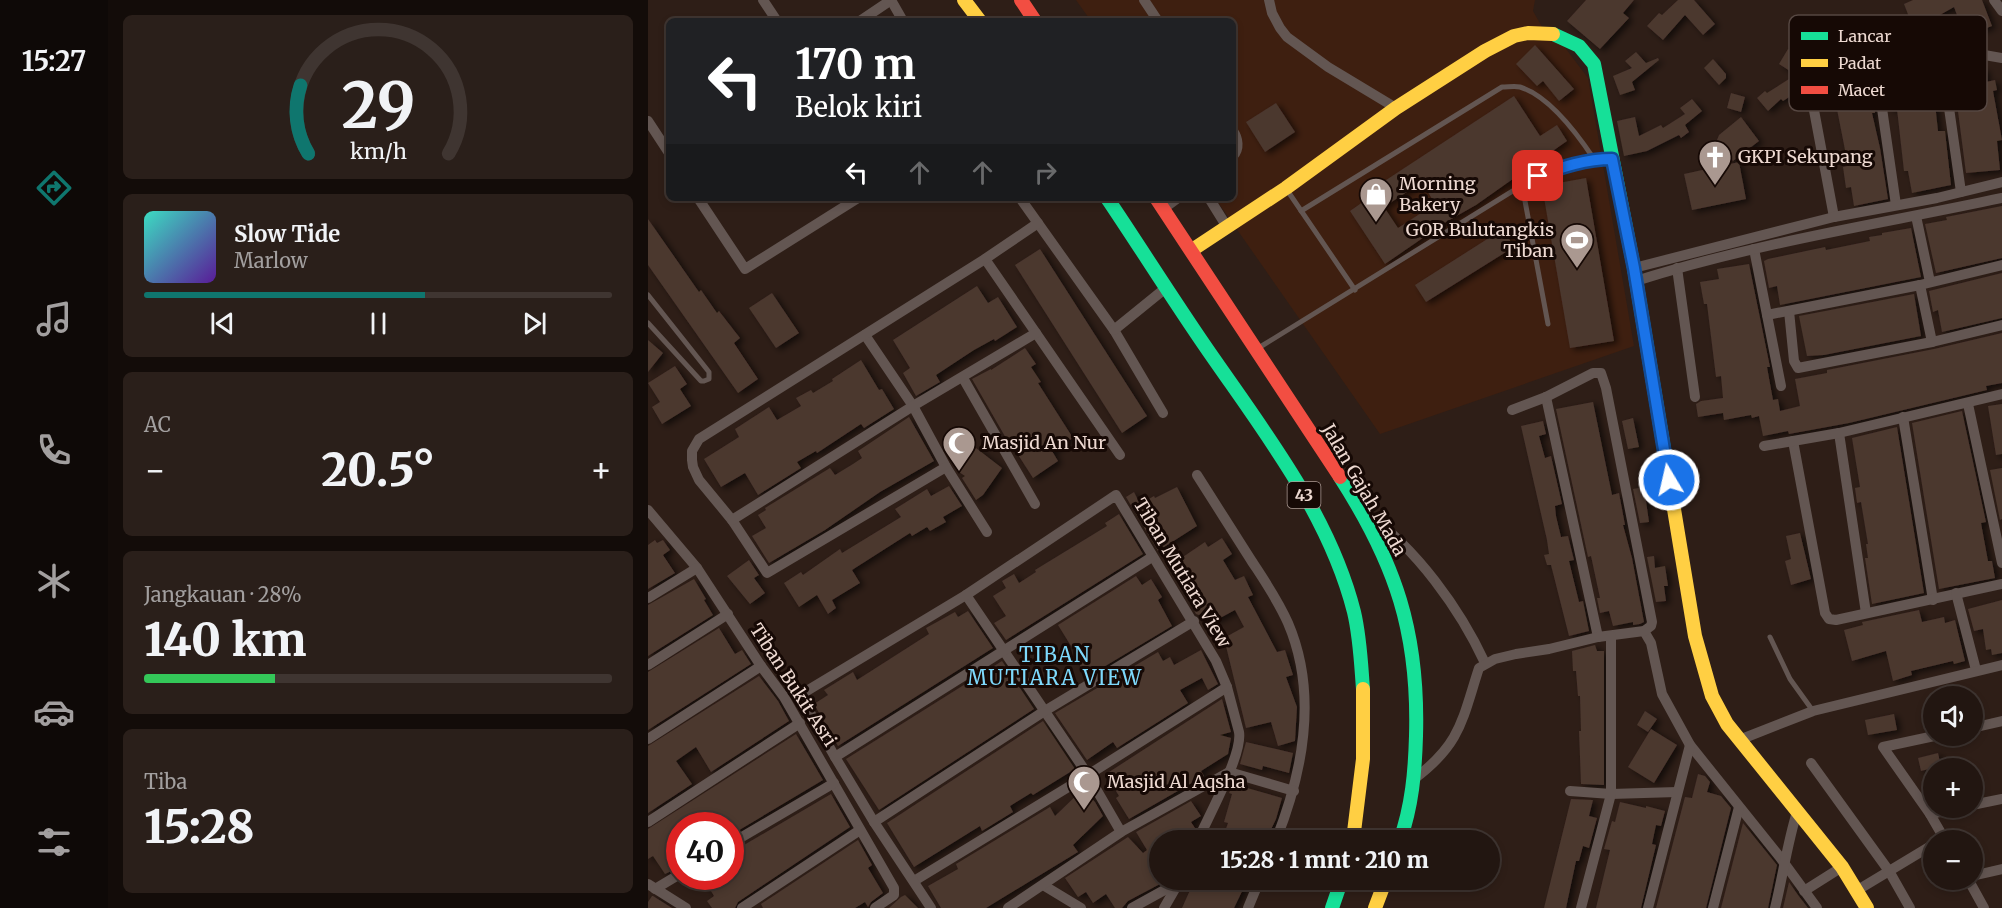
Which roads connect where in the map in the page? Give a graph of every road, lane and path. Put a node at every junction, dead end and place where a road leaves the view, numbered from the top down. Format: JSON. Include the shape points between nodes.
{"nodes":[{"id":1,"x":763,"y":0,"type":"edge"},
{"id":2,"x":891,"y":0,"type":"edge"},
{"id":3,"x":964,"y":0,"type":"edge"},
{"id":4,"x":1021,"y":0,"type":"edge"},
{"id":5,"x":1144,"y":0,"type":"edge"},
{"id":6,"x":1269,"y":0,"type":"edge"},
{"id":7,"x":1994,"y":0,"type":"edge"},
{"id":8,"x":2002,"y":11,"type":"edge"},
{"id":9,"x":775,"y":18,"type":"edge"},
{"id":10,"x":865,"y":18,"type":"edge"},
{"id":11,"x":901,"y":18,"type":"edge"},
{"id":12,"x":978,"y":18,"type":"edge"},
{"id":13,"x":1033,"y":18,"type":"edge"},
{"id":14,"x":1156,"y":18,"type":"edge"},
{"id":15,"x":1987,"y":55,"type":"edge"},
{"id":16,"x":2002,"y":58,"type":"edge"},
{"id":17,"x":1396,"y":108,"type":"junction"},
{"id":18,"x":1814,"y":111,"type":"edge"},
{"id":19,"x":1882,"y":111,"type":"edge"},
{"id":20,"x":1949,"y":111,"type":"edge"},
{"id":21,"x":648,"y":121,"type":"edge"},
{"id":22,"x":666,"y":148,"type":"edge"},
{"id":23,"x":1594,"y":159,"type":"junction"},
{"id":24,"x":1612,"y":159,"type":"junction"},
{"id":25,"x":2002,"y":182,"type":"edge"},
{"id":26,"x":1522,"y":185,"type":"junction"},
{"id":27,"x":1286,"y":188,"type":"junction"},
{"id":28,"x":1960,"y":192,"type":"junction"},
{"id":29,"x":2002,"y":198,"type":"edge"},
{"id":30,"x":700,"y":201,"type":"edge"},
{"id":31,"x":853,"y":201,"type":"edge"},
{"id":32,"x":1022,"y":201,"type":"edge"},
{"id":33,"x":1109,"y":201,"type":"edge"},
{"id":34,"x":1211,"y":201,"type":"edge"},
{"id":35,"x":1160,"y":203,"type":"edge"},
{"id":36,"x":1896,"y":205,"type":"junction"},
{"id":37,"x":1301,"y":211,"type":"junction"},
{"id":38,"x":1916,"y":216,"type":"junction"},
{"id":39,"x":1833,"y":217,"type":"junction"},
{"id":40,"x":1038,"y":223,"type":"junction"},
{"id":41,"x":1227,"y":227,"type":"junction"},
{"id":42,"x":1754,"y":249,"type":"junction"},
{"id":43,"x":1192,"y":250,"type":"junction"},
{"id":44,"x":985,"y":259,"type":"junction"},
{"id":45,"x":2002,"y":265,"type":"edge"},
{"id":46,"x":1677,"y":268,"type":"junction"},
{"id":47,"x":1635,"y":274,"type":"junction"},
{"id":48,"x":1925,"y":284,"type":"junction"},
{"id":49,"x":1167,"y":286,"type":"junction"},
{"id":50,"x":1355,"y":290,"type":"junction"},
{"id":51,"x":648,"y":295,"type":"edge"},
{"id":52,"x":1789,"y":311,"type":"junction"},
{"id":53,"x":1767,"y":315,"type":"junction"},
{"id":54,"x":648,"y":323,"type":"edge"},
{"id":55,"x":1548,"y":324,"type":"dead end"},
{"id":56,"x":2002,"y":325,"type":"edge"},
{"id":57,"x":1114,"y":330,"type":"junction"},
{"id":58,"x":1036,"y":333,"type":"junction"},
{"id":59,"x":865,"y":334,"type":"junction"},
{"id":60,"x":1932,"y":342,"type":"junction"},
{"id":61,"x":1257,"y":349,"type":"junction"},
{"id":62,"x":963,"y":378,"type":"junction"},
{"id":63,"x":1781,"y":386,"type":"dead end"},
{"id":64,"x":2002,"y":394,"type":"edge"},
{"id":65,"x":1546,"y":397,"type":"junction"},
{"id":66,"x":1695,"y":397,"type":"dead end"},
{"id":67,"x":1968,"y":404,"type":"junction"},
{"id":68,"x":913,"y":406,"type":"junction"},
{"id":69,"x":1512,"y":410,"type":"dead end"},
{"id":70,"x":1162,"y":413,"type":"dead end"},
{"id":71,"x":1903,"y":417,"type":"junction"},
{"id":72,"x":1839,"y":433,"type":"junction"},
{"id":73,"x":1793,"y":441,"type":"junction"},
{"id":74,"x":1764,"y":446,"type":"dead end"},
{"id":75,"x":1120,"y":455,"type":"dead end"},
{"id":76,"x":946,"y":467,"type":"junction"},
{"id":77,"x":1197,"y":475,"type":"dead end"},
{"id":78,"x":1035,"y":504,"type":"dead end"},
{"id":79,"x":1359,"y":509,"type":"junction"},
{"id":80,"x":648,"y":510,"type":"edge"},
{"id":81,"x":732,"y":519,"type":"junction"},
{"id":82,"x":652,"y":521,"type":"edge"},
{"id":83,"x":987,"y":532,"type":"dead end"},
{"id":84,"x":1152,"y":557,"type":"junction"},
{"id":85,"x":2002,"y":563,"type":"edge"},
{"id":86,"x":697,"y":568,"type":"junction"},
{"id":87,"x":2002,"y":584,"type":"edge"},
{"id":88,"x":1956,"y":593,"type":"junction"},
{"id":89,"x":966,"y":595,"type":"junction"},
{"id":90,"x":648,"y":598,"type":"edge"},
{"id":91,"x":1933,"y":600,"type":"junction"},
{"id":92,"x":1866,"y":613,"type":"junction"},
{"id":93,"x":728,"y":614,"type":"junction"},
{"id":94,"x":1194,"y":621,"type":"junction"},
{"id":95,"x":1644,"y":631,"type":"junction"},
{"id":96,"x":1611,"y":636,"type":"junction"},
{"id":97,"x":1598,"y":637,"type":"junction"},
{"id":98,"x":1770,"y":637,"type":"dead end"},
{"id":99,"x":1003,"y":652,"type":"junction"},
{"id":100,"x":1485,"y":663,"type":"junction"},
{"id":101,"x":648,"y":665,"type":"edge"},
{"id":102,"x":2002,"y":665,"type":"edge"},
{"id":103,"x":761,"y":666,"type":"junction"},
{"id":104,"x":1976,"y":670,"type":"junction"},
{"id":105,"x":1227,"y":687,"type":"junction"},
{"id":106,"x":1813,"y":711,"type":"junction"},
{"id":107,"x":1043,"y":712,"type":"junction"},
{"id":108,"x":2002,"y":721,"type":"edge"},
{"id":109,"x":800,"y":723,"type":"junction"},
{"id":110,"x":1983,"y":725,"type":"edge"},
{"id":111,"x":1923,"y":738,"type":"edge"},
{"id":112,"x":648,"y":739,"type":"edge"},
{"id":113,"x":1739,"y":740,"type":"junction"},
{"id":114,"x":1690,"y":745,"type":"junction"},
{"id":115,"x":835,"y":757,"type":"junction"},
{"id":116,"x":1811,"y":764,"type":"dead end"},
{"id":117,"x":1229,"y":772,"type":"junction"},
{"id":118,"x":1088,"y":776,"type":"junction"},
{"id":119,"x":1414,"y":779,"type":"junction"},
{"id":120,"x":834,"y":783,"type":"junction"},
{"id":121,"x":1294,"y":791,"type":"junction"},
{"id":122,"x":1570,"y":791,"type":"dead end"},
{"id":123,"x":1677,"y":792,"type":"junction"},
{"id":124,"x":1611,"y":794,"type":"junction"},
{"id":125,"x":2002,"y":799,"type":"edge"},
{"id":126,"x":1983,"y":803,"type":"edge"},
{"id":127,"x":1923,"y":804,"type":"edge"},
{"id":128,"x":1739,"y":807,"type":"junction"},
{"id":129,"x":1797,"y":812,"type":"junction"},
{"id":130,"x":648,"y":822,"type":"edge"},
{"id":131,"x":874,"y":822,"type":"junction"},
{"id":132,"x":860,"y":830,"type":"junction"},
{"id":133,"x":1203,"y":830,"type":"edge"},
{"id":134,"x":1280,"y":830,"type":"edge"},
{"id":135,"x":1355,"y":830,"type":"edge"},
{"id":136,"x":1404,"y":830,"type":"edge"},
{"id":137,"x":1121,"y":832,"type":"junction"},
{"id":138,"x":744,"y":836,"type":"edge"},
{"id":139,"x":1923,"y":851,"type":"edge"},
{"id":140,"x":1785,"y":866,"type":"junction"},
{"id":141,"x":1842,"y":867,"type":"junction"},
{"id":142,"x":2002,"y":869,"type":"edge"},
{"id":143,"x":1889,"y":872,"type":"junction"},
{"id":144,"x":1983,"y":873,"type":"edge"},
{"id":145,"x":666,"y":880,"type":"edge"},
{"id":146,"x":914,"y":882,"type":"junction"},
{"id":147,"x":1042,"y":885,"type":"junction"},
{"id":148,"x":652,"y":886,"type":"edge"},
{"id":149,"x":1163,"y":890,"type":"edge"},
{"id":150,"x":1174,"y":890,"type":"edge"},
{"id":151,"x":1255,"y":890,"type":"edge"},
{"id":152,"x":1338,"y":890,"type":"edge"},
{"id":153,"x":1382,"y":890,"type":"edge"},
{"id":154,"x":1974,"y":890,"type":"edge"},
{"id":155,"x":1804,"y":891,"type":"junction"},
{"id":156,"x":1856,"y":891,"type":"junction"},
{"id":157,"x":673,"y":905,"type":"edge"},
{"id":158,"x":686,"y":908,"type":"edge"},
{"id":159,"x":742,"y":908,"type":"edge"},
{"id":160,"x":875,"y":908,"type":"edge"},
{"id":161,"x":931,"y":908,"type":"edge"},
{"id":162,"x":1008,"y":908,"type":"edge"},
{"id":163,"x":1081,"y":908,"type":"edge"},
{"id":164,"x":1132,"y":908,"type":"edge"},
{"id":165,"x":1164,"y":908,"type":"edge"},
{"id":166,"x":1248,"y":908,"type":"edge"},
{"id":167,"x":1332,"y":908,"type":"edge"},
{"id":168,"x":1375,"y":908,"type":"edge"},
{"id":169,"x":1581,"y":908,"type":"edge"},
{"id":170,"x":1648,"y":908,"type":"edge"},
{"id":171,"x":1713,"y":908,"type":"edge"},
{"id":172,"x":1775,"y":908,"type":"edge"},
{"id":173,"x":1817,"y":908,"type":"edge"},
{"id":174,"x":1867,"y":908,"type":"edge"},
{"id":175,"x":1910,"y":908,"type":"edge"},
{"id":176,"x":1984,"y":908,"type":"edge"}],
"edges":[{"from":1,"to":9,"type":"street"},
{"from":2,"to":10,"type":"street"},
{"from":2,"to":11,"type":"street"},
{"from":3,"to":12,"type":"main road"},
{"from":4,"to":13,"type":"main road"},
{"from":5,"to":14,"type":"street"},
{"from":6,"to":17,"type":"street","via":[[1287,36],[1328,67]]},
{"from":7,"to":8,"type":"street"},
{"from":15,"to":16,"type":"street"},
{"from":17,"to":24,"type":"main road","via":[[1514,36],[1553,34],[1579,46],[1593,64]]},
{"from":17,"to":27,"type":"main road"},
{"from":18,"to":39,"type":"street"},
{"from":19,"to":36,"type":"street"},
{"from":20,"to":28,"type":"street"},
{"from":21,"to":22,"type":"street"},
{"from":23,"to":24,"type":"lane"},
{"from":23,"to":26,"type":"lane","via":[[1562,167]]},
{"from":23,"to":37,"type":"lane","via":[[1557,112],[1529,91],[1502,87]]},
{"from":24,"to":47,"type":"main road"},
{"from":25,"to":28,"type":"street"},
{"from":26,"to":50,"type":"lane"},
{"from":26,"to":55,"type":"lane"},
{"from":27,"to":37,"type":"lane"},
{"from":27,"to":41,"type":"main road"},
{"from":28,"to":36,"type":"street"},
{"from":29,"to":38,"type":"street"},
{"from":30,"to":31,"type":"street","via":[[745,269]]},
{"from":32,"to":40,"type":"street"},
{"from":33,"to":49,"type":"main road","number":"43"},
{"from":34,"to":41,"type":"street"},
{"from":35,"to":43,"type":"main road","name":"Jalan Gajah Mada","number":"43"},
{"from":36,"to":39,"type":"street"},
{"from":37,"to":50,"type":"lane"},
{"from":38,"to":42,"type":"street"},
{"from":38,"to":48,"type":"street"},
{"from":39,"to":47,"type":"street"},
{"from":40,"to":44,"type":"street"},
{"from":40,"to":57,"type":"street"},
{"from":41,"to":43,"type":"main road"},
{"from":42,"to":46,"type":"street"},
{"from":42,"to":53,"type":"street"},
{"from":43,"to":61,"type":"main road","name":"Jalan Gajah Mada","number":"43"},
{"from":44,"to":58,"type":"street"},
{"from":44,"to":59,"type":"street"},
{"from":45,"to":48,"type":"street"},
{"from":46,"to":47,"type":"street"},
{"from":46,"to":66,"type":"street"},
{"from":47,"to":113,"type":"main road","via":[[1695,636],[1712,696]]},
{"from":48,"to":52,"type":"street"},
{"from":48,"to":60,"type":"street"},
{"from":49,"to":57,"type":"street"},
{"from":49,"to":135,"type":"main road","number":"43","via":[[1303,493],[1345,581],[1359,637],[1364,716],[1363,779]]},
{"from":50,"to":61,"type":"lane"},
{"from":51,"to":54,"type":"lane","via":[[709,372],[709,379],[701,381]]},
{"from":52,"to":53,"type":"street"},
{"from":52,"to":60,"type":"street","via":[[1798,368]]},
{"from":53,"to":63,"type":"street"},
{"from":56,"to":60,"type":"street"},
{"from":57,"to":70,"type":"street"},
{"from":58,"to":62,"type":"street"},
{"from":58,"to":75,"type":"street"},
{"from":59,"to":68,"type":"street"},
{"from":59,"to":81,"type":"street","via":[[699,439],[692,451],[693,467]]},
{"from":61,"to":79,"type":"main road","name":"Jalan Gajah Mada","number":"43"},
{"from":62,"to":68,"type":"street"},
{"from":62,"to":78,"type":"street"},
{"from":64,"to":67,"type":"street"},
{"from":65,"to":69,"type":"street"},
{"from":65,"to":95,"type":"street","via":[[1593,373],[1603,376],[1652,613],[1651,626]]},
{"from":65,"to":97,"type":"street"},
{"from":67,"to":71,"type":"street"},
{"from":67,"to":85,"type":"street"},
{"from":68,"to":76,"type":"street"},
{"from":68,"to":81,"type":"street"},
{"from":71,"to":72,"type":"street"},
{"from":71,"to":91,"type":"street"},
{"from":72,"to":73,"type":"street"},
{"from":72,"to":92,"type":"street"},
{"from":73,"to":74,"type":"street"},
{"from":73,"to":92,"type":"street","via":[[1825,613],[1836,620]]},
{"from":76,"to":81,"type":"street","via":[[767,573]]},
{"from":76,"to":83,"type":"street"},
{"from":77,"to":121,"type":"street","via":[[1277,601],[1298,654],[1305,709]]},
{"from":79,"to":100,"type":"street","via":[[1389,530],[1429,575],[1472,636]]},
{"from":79,"to":119,"type":"main road","name":"Jalan Gajah Mada","number":"43","via":[[1394,580],[1411,640],[1416,717]]},
{"from":80,"to":82,"type":"street","name":"Tiban Bukit Asri"},
{"from":82,"to":86,"type":"street","name":"Tiban Bukit Asri"},
{"from":84,"to":89,"type":"street","name":"Tiban Mutiara View","via":[[1116,495]]},
{"from":84,"to":94,"type":"street","name":"Tiban Mutiara View"},
{"from":84,"to":99,"type":"street"},
{"from":86,"to":90,"type":"street"},
{"from":86,"to":93,"type":"street","name":"Tiban Bukit Asri"},
{"from":87,"to":88,"type":"street"},
{"from":88,"to":91,"type":"street"},
{"from":88,"to":104,"type":"street"},
{"from":89,"to":99,"type":"street"},
{"from":89,"to":115,"type":"street","name":"Tiban Mutiara View","via":[[800,695]]},
{"from":91,"to":92,"type":"street"},
{"from":93,"to":101,"type":"street"},
{"from":93,"to":103,"type":"street","name":"Tiban Bukit Asri"},
{"from":94,"to":105,"type":"street","name":"Tiban Mutiara View"},
{"from":94,"to":107,"type":"street"},
{"from":95,"to":96,"type":"street"},
{"from":95,"to":114,"type":"street","via":[[1651,643],[1662,694]]},
{"from":96,"to":97,"type":"street"},
{"from":96,"to":124,"type":"street"},
{"from":97,"to":100,"type":"street"},
{"from":98,"to":106,"type":"lane","via":[[1790,679]]},
{"from":99,"to":107,"type":"street"},
{"from":99,"to":115,"type":"street"},
{"from":100,"to":119,"type":"street","via":[[1479,668],[1461,726],[1448,748]]},
{"from":102,"to":104,"type":"street"},
{"from":103,"to":109,"type":"street","name":"Tiban Bukit Asri"},
{"from":103,"to":112,"type":"street"},
{"from":104,"to":106,"type":"street"},
{"from":105,"to":117,"type":"street","name":"Tiban Mutiara View","via":[[1240,739]]},
{"from":105,"to":118,"type":"street"},
{"from":106,"to":113,"type":"street"},
{"from":107,"to":118,"type":"street"},
{"from":107,"to":131,"type":"street"},
{"from":108,"to":110,"type":"street"},
{"from":109,"to":120,"type":"street","name":"Tiban Bukit Asri"},
{"from":109,"to":130,"type":"street"},
{"from":111,"to":127,"type":"street","via":[[1883,747]]},
{"from":113,"to":129,"type":"main road"},
{"from":114,"to":123,"type":"street"},
{"from":114,"to":128,"type":"street"},
{"from":115,"to":131,"type":"street","name":"Tiban Mutiara View"},
{"from":116,"to":143,"type":"street"},
{"from":117,"to":121,"type":"street"},
{"from":117,"to":133,"type":"street","name":"Tiban Mutiara View"},
{"from":117,"to":137,"type":"street"},
{"from":118,"to":137,"type":"street"},
{"from":118,"to":146,"type":"street"},
{"from":119,"to":136,"type":"main road","name":"Jalan Gajah Mada","number":"43"},
{"from":120,"to":132,"type":"street","name":"Tiban Bukit Asri"},
{"from":120,"to":138,"type":"street"},
{"from":121,"to":134,"type":"street"},
{"from":122,"to":124,"type":"street"},
{"from":123,"to":124,"type":"street"},
{"from":123,"to":170,"type":"street"},
{"from":124,"to":169,"type":"street"},
{"from":125,"to":126,"type":"street"},
{"from":128,"to":140,"type":"street"},
{"from":128,"to":171,"type":"street"},
{"from":129,"to":140,"type":"street"},
{"from":129,"to":141,"type":"main road"},
{"from":131,"to":146,"type":"street","name":"Tiban Mutiara View"},
{"from":132,"to":159,"type":"street"},
{"from":132,"to":160,"type":"street","name":"Tiban Bukit Asri","via":[[894,888],[894,895]]},
{"from":137,"to":147,"type":"street"},
{"from":139,"to":143,"type":"street"},
{"from":140,"to":155,"type":"street"},
{"from":140,"to":172,"type":"street"},
{"from":141,"to":155,"type":"street"},
{"from":141,"to":156,"type":"main road"},
{"from":142,"to":144,"type":"street"},
{"from":143,"to":156,"type":"street"},
{"from":143,"to":175,"type":"street"},
{"from":145,"to":148,"type":"street"},
{"from":146,"to":161,"type":"street","name":"Tiban Mutiara View"},
{"from":147,"to":162,"type":"street"},
{"from":147,"to":163,"type":"street"},
{"from":148,"to":157,"type":"street"},
{"from":149,"to":164,"type":"street"},
{"from":150,"to":165,"type":"street"},
{"from":151,"to":166,"type":"street"},
{"from":152,"to":167,"type":"main road"},
{"from":153,"to":168,"type":"main road"},
{"from":154,"to":176,"type":"street"},
{"from":155,"to":173,"type":"street"},
{"from":156,"to":174,"type":"main road"},
{"from":157,"to":158,"type":"street"}]}
